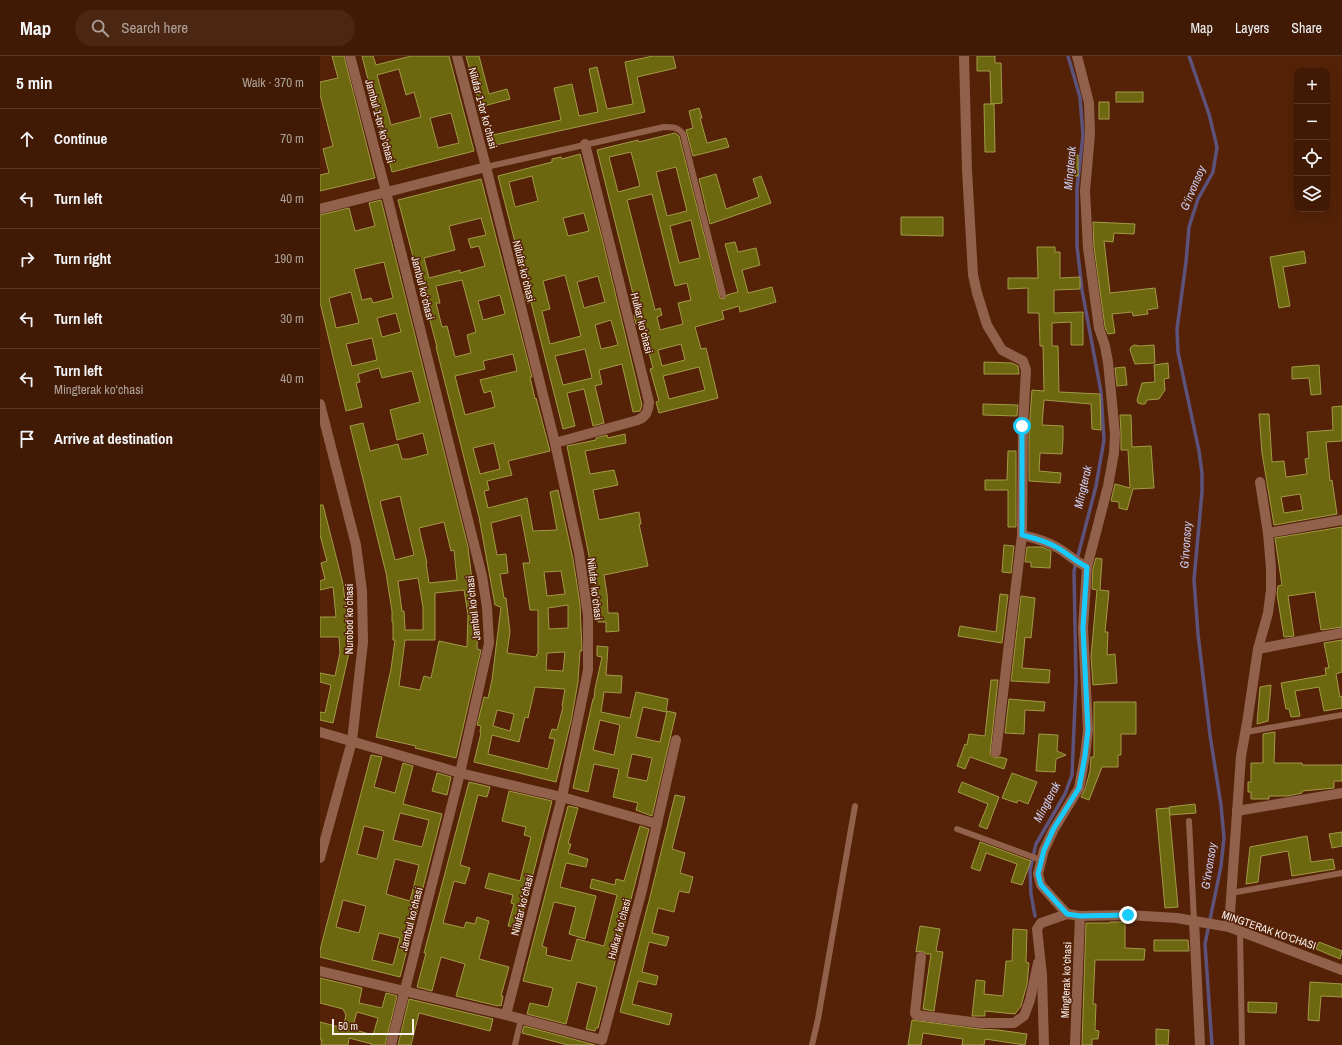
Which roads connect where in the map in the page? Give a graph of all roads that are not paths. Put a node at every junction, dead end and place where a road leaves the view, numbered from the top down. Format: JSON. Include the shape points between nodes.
{"nodes":[{"id":1,"x":350,"y":56,"type":"edge"},
{"id":2,"x":457,"y":56,"type":"edge"},
{"id":3,"x":964,"y":56,"type":"edge"},
{"id":4,"x":1077,"y":56,"type":"edge"},
{"id":5,"x":585,"y":144,"type":"junction"},
{"id":6,"x":486,"y":167,"type":"junction"},
{"id":7,"x":386,"y":192,"type":"junction"},
{"id":8,"x":320,"y":209,"type":"edge"},
{"id":9,"x":723,"y":295,"type":"dead end"},
{"id":10,"x":320,"y":404,"type":"edge"},
{"id":11,"x":555,"y":443,"type":"junction"},
{"id":12,"x":1260,"y":482,"type":"dead end"},
{"id":13,"x":1342,"y":520,"type":"edge"},
{"id":14,"x":1268,"y":533,"type":"junction"},
{"id":15,"x":1022,"y":535,"type":"junction"},
{"id":16,"x":1084,"y":565,"type":"junction"},
{"id":17,"x":1342,"y":633,"type":"edge"},
{"id":18,"x":1258,"y":649,"type":"junction"},
{"id":19,"x":1342,"y":715,"type":"edge"},
{"id":20,"x":320,"y":732,"type":"edge"},
{"id":21,"x":1246,"y":732,"type":"junction"},
{"id":22,"x":676,"y":740,"type":"dead end"},
{"id":23,"x":352,"y":742,"type":"junction"},
{"id":24,"x":996,"y":752,"type":"dead end"},
{"id":25,"x":460,"y":773,"type":"junction"},
{"id":26,"x":1342,"y":793,"type":"edge"},
{"id":27,"x":562,"y":796,"type":"junction"},
{"id":28,"x":855,"y":806,"type":"dead end"},
{"id":29,"x":1237,"y":811,"type":"junction"},
{"id":30,"x":1189,"y":821,"type":"dead end"},
{"id":31,"x":657,"y":824,"type":"junction"},
{"id":32,"x":957,"y":829,"type":"dead end"},
{"id":33,"x":320,"y":858,"type":"edge"},
{"id":34,"x":1041,"y":860,"type":"junction"},
{"id":35,"x":1342,"y":873,"type":"edge"},
{"id":36,"x":1232,"y":893,"type":"junction"},
{"id":37,"x":1067,"y":914,"type":"junction"},
{"id":38,"x":1080,"y":916,"type":"junction"},
{"id":39,"x":1194,"y":920,"type":"junction"},
{"id":40,"x":1224,"y":926,"type":"junction"},
{"id":41,"x":1240,"y":931,"type":"junction"},
{"id":42,"x":921,"y":957,"type":"dead end"},
{"id":43,"x":1040,"y":957,"type":"junction"},
{"id":44,"x":1342,"y":970,"type":"edge"},
{"id":45,"x":320,"y":971,"type":"edge"},
{"id":46,"x":405,"y":991,"type":"junction"},
{"id":47,"x":506,"y":1015,"type":"junction"},
{"id":48,"x":521,"y":1019,"type":"junction"},
{"id":49,"x":601,"y":1043,"type":"edge"},
{"id":50,"x":391,"y":1045,"type":"edge"},
{"id":51,"x":515,"y":1045,"type":"edge"},
{"id":52,"x":812,"y":1045,"type":"edge"},
{"id":53,"x":1044,"y":1045,"type":"edge"},
{"id":54,"x":1075,"y":1045,"type":"edge"},
{"id":55,"x":1200,"y":1045,"type":"edge"},
{"id":56,"x":1242,"y":1045,"type":"edge"}],
"edges":[{"from":1,"to":7,"type":"street","name":"Jambul 1-tor koʻchasi"},
{"from":2,"to":6,"type":"street","name":"Nilufar 1-tor koʻchasi"},
{"from":3,"to":15,"type":"street","via":[[967,170],[974,281],[988,324],[1002,350],[1023,361],[1026,370],[1022,426]]},
{"from":4,"to":16,"type":"street","via":[[1089,103],[1090,134],[1085,191],[1088,248],[1098,328],[1108,362],[1115,434],[1108,486]]},
{"from":5,"to":6,"type":"lane"},
{"from":5,"to":9,"type":"lane","via":[[664,127],[679,129],[683,134]]},
{"from":5,"to":11,"type":"street","name":"Hulkar koʻchasi","via":[[649,402],[645,416],[638,420]]},
{"from":6,"to":7,"type":"street"},
{"from":6,"to":11,"type":"street","name":"Nilufar koʻchasi"},
{"from":7,"to":8,"type":"street"},
{"from":7,"to":25,"type":"street","name":"Jambul koʻchasi","via":[[482,576],[487,607],[489,643]]},
{"from":10,"to":23,"type":"street","name":"Nurobod koʻchasi","via":[[356,545],[362,591],[363,642]]},
{"from":11,"to":27,"type":"street","name":"Nilufar koʻchasi","via":[[579,554],[588,616],[588,670]]},
{"from":12,"to":14,"type":"street"},
{"from":13,"to":14,"type":"street"},
{"from":14,"to":18,"type":"street","via":[[1271,590],[1268,614]]},
{"from":15,"to":16,"type":"street","via":[[1058,548]]},
{"from":15,"to":24,"type":"street"},
{"from":16,"to":34,"type":"street","via":[[1083,628],[1088,730],[1085,756],[1079,788],[1054,828]]},
{"from":17,"to":18,"type":"street"},
{"from":18,"to":21,"type":"street"},
{"from":19,"to":21,"type":"lane"},
{"from":20,"to":23,"type":"street"},
{"from":21,"to":29,"type":"street","via":[[1241,756]]},
{"from":22,"to":31,"type":"street","name":"Hulkar koʻchasi"},
{"from":23,"to":25,"type":"street"},
{"from":23,"to":33,"type":"street","name":"Nurobod koʻchasi"},
{"from":25,"to":27,"type":"street"},
{"from":25,"to":46,"type":"street","name":"Jambul koʻchasi"},
{"from":26,"to":29,"type":"street"},
{"from":27,"to":31,"type":"street"},
{"from":27,"to":47,"type":"street","name":"Nilufar koʻchasi"},
{"from":28,"to":52,"type":"lane"},
{"from":29,"to":36,"type":"street"},
{"from":30,"to":39,"type":"lane"},
{"from":31,"to":49,"type":"street","name":"Hulkar koʻchasi"},
{"from":32,"to":34,"type":"lane"},
{"from":34,"to":37,"type":"street","via":[[1038,874],[1041,885]]},
{"from":35,"to":36,"type":"lane"},
{"from":36,"to":40,"type":"street"},
{"from":37,"to":38,"type":"street","name":"MINGTERAK KO‘CHASI"},
{"from":37,"to":43,"type":"street","via":[[1041,923],[1037,930]]},
{"from":38,"to":39,"type":"street","name":"MINGTERAK KO‘CHASI","via":[[1128,915]]},
{"from":38,"to":54,"type":"street","name":"Mingterak koʻchasi"},
{"from":39,"to":40,"type":"street","name":"MINGTERAK KO‘CHASI"},
{"from":39,"to":55,"type":"street"},
{"from":40,"to":41,"type":"street","name":"MINGTERAK KO‘CHASI"},
{"from":41,"to":44,"type":"street","name":"MINGTERAK KO‘CHASI"},
{"from":41,"to":56,"type":"lane"},
{"from":42,"to":43,"type":"street","via":[[916,1015],[980,1024],[1014,1023],[1024,1016]]},
{"from":43,"to":53,"type":"street"},
{"from":45,"to":46,"type":"street","name":"Hulkar koʻchasi"},
{"from":46,"to":47,"type":"street","name":"Hulkar koʻchasi"},
{"from":46,"to":50,"type":"street","name":"Jambul koʻchasi"},
{"from":47,"to":48,"type":"street","name":"Hulkar koʻchasi"},
{"from":48,"to":49,"type":"street","name":"Hulkar koʻchasi"},
{"from":48,"to":51,"type":"lane"}]}
